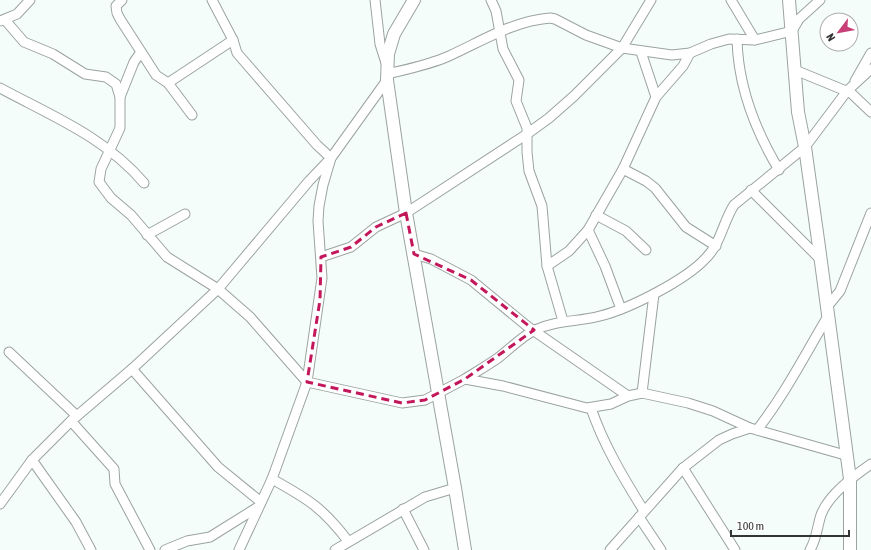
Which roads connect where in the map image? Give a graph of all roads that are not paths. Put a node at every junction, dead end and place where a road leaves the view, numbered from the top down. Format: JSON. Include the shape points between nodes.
{"nodes":[{"id":1,"x":30,"y":0,"type":"edge"},
{"id":2,"x":122,"y":0,"type":"edge"},
{"id":3,"x":212,"y":0,"type":"edge"},
{"id":4,"x":375,"y":0,"type":"edge"},
{"id":5,"x":414,"y":0,"type":"edge"},
{"id":6,"x":490,"y":0,"type":"edge"},
{"id":7,"x":651,"y":0,"type":"edge"},
{"id":8,"x":731,"y":0,"type":"edge"},
{"id":9,"x":789,"y":0,"type":"edge"},
{"id":10,"x":820,"y":0,"type":"edge"},
{"id":11,"x":2,"y":21,"type":"edge"},
{"id":12,"x":500,"y":30,"type":"junction"},
{"id":13,"x":792,"y":31,"type":"junction"},
{"id":14,"x":737,"y":39,"type":"junction"},
{"id":15,"x":233,"y":40,"type":"junction"},
{"id":16,"x":755,"y":40,"type":"junction"},
{"id":17,"x":622,"y":48,"type":"junction"},
{"id":18,"x":141,"y":52,"type":"junction"},
{"id":19,"x":641,"y":52,"type":"junction"},
{"id":20,"x":690,"y":53,"type":"junction"},
{"id":21,"x":871,"y":53,"type":"edge"},
{"id":22,"x":871,"y":69,"type":"edge"},
{"id":23,"x":795,"y":70,"type":"junction"},
{"id":24,"x":387,"y":74,"type":"junction"},
{"id":25,"x":168,"y":83,"type":"junction"},
{"id":26,"x":0,"y":88,"type":"edge"},
{"id":27,"x":850,"y":88,"type":"junction"},
{"id":28,"x":120,"y":97,"type":"junction"},
{"id":29,"x":656,"y":97,"type":"junction"},
{"id":30,"x":871,"y":112,"type":"edge"},
{"id":31,"x":192,"y":115,"type":"dead end"},
{"id":32,"x":528,"y":134,"type":"junction"},
{"id":33,"x":805,"y":147,"type":"junction"},
{"id":34,"x":111,"y":150,"type":"junction"},
{"id":35,"x":331,"y":158,"type":"junction"},
{"id":36,"x":624,"y":169,"type":"junction"},
{"id":37,"x":779,"y":170,"type":"junction"},
{"id":38,"x":144,"y":183,"type":"dead end"},
{"id":39,"x":751,"y":190,"type":"junction"},
{"id":40,"x":406,"y":213,"type":"junction"},
{"id":41,"x":871,"y":213,"type":"edge"},
{"id":42,"x":185,"y":214,"type":"dead end"},
{"id":43,"x":596,"y":215,"type":"junction"},
{"id":44,"x":588,"y":230,"type":"junction"},
{"id":45,"x":147,"y":235,"type":"junction"},
{"id":46,"x":716,"y":246,"type":"junction"},
{"id":47,"x":646,"y":250,"type":"dead end"},
{"id":48,"x":414,"y":254,"type":"junction"},
{"id":49,"x":322,"y":257,"type":"junction"},
{"id":50,"x":820,"y":259,"type":"junction"},
{"id":51,"x":547,"y":266,"type":"junction"},
{"id":52,"x":218,"y":289,"type":"junction"},
{"id":53,"x":654,"y":294,"type":"junction"},
{"id":54,"x":621,"y":309,"type":"junction"},
{"id":55,"x":827,"y":312,"type":"junction"},
{"id":56,"x":563,"y":321,"type":"junction"},
{"id":57,"x":534,"y":330,"type":"junction"},
{"id":58,"x":9,"y":352,"type":"dead end"},
{"id":59,"x":132,"y":369,"type":"junction"},
{"id":60,"x":465,"y":379,"type":"junction"},
{"id":61,"x":306,"y":382,"type":"junction"},
{"id":62,"x":642,"y":393,"type":"junction"},
{"id":63,"x":438,"y":394,"type":"junction"},
{"id":64,"x":628,"y":396,"type":"junction"},
{"id":65,"x":591,"y":408,"type":"junction"},
{"id":66,"x":74,"y":419,"type":"junction"},
{"id":67,"x":754,"y":429,"type":"junction"},
{"id":68,"x":845,"y":455,"type":"junction"},
{"id":69,"x":32,"y":460,"type":"junction"},
{"id":70,"x":871,"y":464,"type":"edge"},
{"id":71,"x":683,"y":468,"type":"junction"},
{"id":72,"x":272,"y":479,"type":"junction"},
{"id":73,"x":850,"y":479,"type":"junction"},
{"id":74,"x":456,"y":488,"type":"junction"},
{"id":75,"x":0,"y":504,"type":"edge"},
{"id":76,"x":260,"y":505,"type":"junction"},
{"id":77,"x":403,"y":509,"type":"junction"},
{"id":78,"x":641,"y":514,"type":"junction"},
{"id":79,"x":348,"y":541,"type":"junction"},
{"id":80,"x":656,"y":548,"type":"edge"},
{"id":81,"x":91,"y":550,"type":"edge"},
{"id":82,"x":150,"y":550,"type":"edge"},
{"id":83,"x":165,"y":550,"type":"edge"},
{"id":84,"x":239,"y":550,"type":"edge"},
{"id":85,"x":335,"y":550,"type":"edge"},
{"id":86,"x":424,"y":550,"type":"edge"},
{"id":87,"x":465,"y":550,"type":"edge"},
{"id":88,"x":610,"y":550,"type":"edge"},
{"id":89,"x":735,"y":550,"type":"edge"},
{"id":90,"x":810,"y":550,"type":"edge"},
{"id":91,"x":850,"y":550,"type":"edge"}],
"edges":[{"from":1,"to":11,"type":"street","via":[[17,14]]},
{"from":2,"to":18,"type":"street","via":[[116,6],[117,13]]},
{"from":3,"to":15,"type":"street"},
{"from":4,"to":24,"type":"street","via":[[380,44]]},
{"from":5,"to":24,"type":"street","via":[[394,34],[388,54]]},
{"from":6,"to":12,"type":"street","via":[[496,11]]},
{"from":7,"to":17,"type":"street"},
{"from":8,"to":16,"type":"street"},
{"from":9,"to":13,"type":"street"},
{"from":10,"to":13,"type":"street","via":[[799,20]]},
{"from":11,"to":28,"type":"street","via":[[24,42],[53,54],[85,74],[106,77],[116,84]]},
{"from":12,"to":17,"type":"street","via":[[550,18]]},
{"from":12,"to":24,"type":"street","via":[[425,65]]},
{"from":12,"to":32,"type":"street","via":[[503,49],[519,80],[516,101]]},
{"from":13,"to":16,"type":"street"},
{"from":13,"to":23,"type":"street"},
{"from":14,"to":16,"type":"street"},
{"from":14,"to":20,"type":"street","via":[[717,42]]},
{"from":14,"to":37,"type":"street","via":[[738,58],[746,94],[761,136]]},
{"from":15,"to":25,"type":"street"},
{"from":15,"to":35,"type":"street","via":[[237,53],[316,145]]},
{"from":17,"to":19,"type":"street"},
{"from":17,"to":32,"type":"street","via":[[574,96]]},
{"from":18,"to":25,"type":"street","via":[[156,75]]},
{"from":18,"to":28,"type":"street","via":[[134,62]]},
{"from":19,"to":20,"type":"street","via":[[672,55]]},
{"from":19,"to":29,"type":"street"},
{"from":20,"to":29,"type":"street","via":[[683,66]]},
{"from":21,"to":27,"type":"street"},
{"from":22,"to":27,"type":"street"},
{"from":23,"to":27,"type":"street"},
{"from":23,"to":33,"type":"street","via":[[798,112]]},
{"from":24,"to":35,"type":"street"},
{"from":24,"to":40,"type":"street"},
{"from":25,"to":31,"type":"street"},
{"from":26,"to":34,"type":"street","via":[[95,138]]},
{"from":27,"to":30,"type":"street"},
{"from":27,"to":33,"type":"street"},
{"from":28,"to":34,"type":"street","via":[[120,128]]},
{"from":29,"to":36,"type":"street"},
{"from":32,"to":40,"type":"street"},
{"from":32,"to":51,"type":"street","via":[[530,171],[542,206]]},
{"from":33,"to":37,"type":"street"},
{"from":33,"to":50,"type":"street"},
{"from":34,"to":38,"type":"street"},
{"from":34,"to":45,"type":"street","via":[[101,169],[99,182]]},
{"from":35,"to":49,"type":"street","via":[[319,206]]},
{"from":35,"to":52,"type":"street"},
{"from":36,"to":43,"type":"street"},
{"from":36,"to":46,"type":"street","via":[[655,188],[686,227]]},
{"from":37,"to":39,"type":"street"},
{"from":39,"to":46,"type":"street","via":[[734,204],[728,213]]},
{"from":39,"to":50,"type":"street"},
{"from":40,"to":48,"type":"street"},
{"from":40,"to":49,"type":"street","via":[[376,227],[351,246]]},
{"from":41,"to":55,"type":"street","via":[[840,291]]},
{"from":42,"to":45,"type":"street"},
{"from":43,"to":44,"type":"street"},
{"from":43,"to":47,"type":"street","via":[[626,231]]},
{"from":44,"to":51,"type":"street","via":[[569,251]]},
{"from":44,"to":54,"type":"street"},
{"from":45,"to":52,"type":"street","via":[[167,257]]},
{"from":46,"to":53,"type":"street","via":[[696,268]]},
{"from":48,"to":57,"type":"street","via":[[431,259],[471,280]]},
{"from":48,"to":63,"type":"street"},
{"from":49,"to":61,"type":"street","via":[[320,300]]},
{"from":50,"to":55,"type":"street"},
{"from":51,"to":56,"type":"street"},
{"from":52,"to":59,"type":"street"},
{"from":52,"to":61,"type":"street","via":[[250,317]]},
{"from":53,"to":54,"type":"street"},
{"from":53,"to":62,"type":"street"},
{"from":54,"to":56,"type":"street","via":[[601,316]]},
{"from":55,"to":67,"type":"street","via":[[797,371],[769,415]]},
{"from":55,"to":68,"type":"street"},
{"from":56,"to":57,"type":"street"},
{"from":57,"to":60,"type":"street"},
{"from":57,"to":64,"type":"street"},
{"from":58,"to":66,"type":"street"},
{"from":59,"to":66,"type":"street"},
{"from":59,"to":76,"type":"street","via":[[218,467]]},
{"from":60,"to":63,"type":"street"},
{"from":60,"to":65,"type":"street"},
{"from":61,"to":63,"type":"street","via":[[402,403],[413,403]]},
{"from":61,"to":72,"type":"street"},
{"from":62,"to":64,"type":"street"},
{"from":62,"to":67,"type":"street","via":[[700,407]]},
{"from":63,"to":74,"type":"street"},
{"from":64,"to":65,"type":"street","via":[[611,404]]},
{"from":65,"to":78,"type":"street","via":[[596,424]]},
{"from":66,"to":69,"type":"street"},
{"from":66,"to":82,"type":"street","via":[[114,469],[115,484]]},
{"from":67,"to":68,"type":"street"},
{"from":67,"to":71,"type":"street","via":[[719,440]]},
{"from":68,"to":73,"type":"street"},
{"from":69,"to":75,"type":"street"},
{"from":69,"to":81,"type":"street","via":[[76,522]]},
{"from":70,"to":73,"type":"street"},
{"from":71,"to":78,"type":"street"},
{"from":71,"to":89,"type":"street"},
{"from":72,"to":76,"type":"street"},
{"from":72,"to":79,"type":"street","via":[[314,503]]},
{"from":73,"to":90,"type":"street","via":[[825,506],[816,540]]},
{"from":73,"to":91,"type":"street"},
{"from":74,"to":77,"type":"street","via":[[425,497]]},
{"from":74,"to":87,"type":"street"},
{"from":76,"to":83,"type":"street","via":[[210,538],[187,541]]},
{"from":76,"to":84,"type":"street"},
{"from":77,"to":79,"type":"street"},
{"from":77,"to":86,"type":"street"},
{"from":78,"to":80,"type":"street"},
{"from":78,"to":88,"type":"street"},
{"from":79,"to":85,"type":"street"}]}
